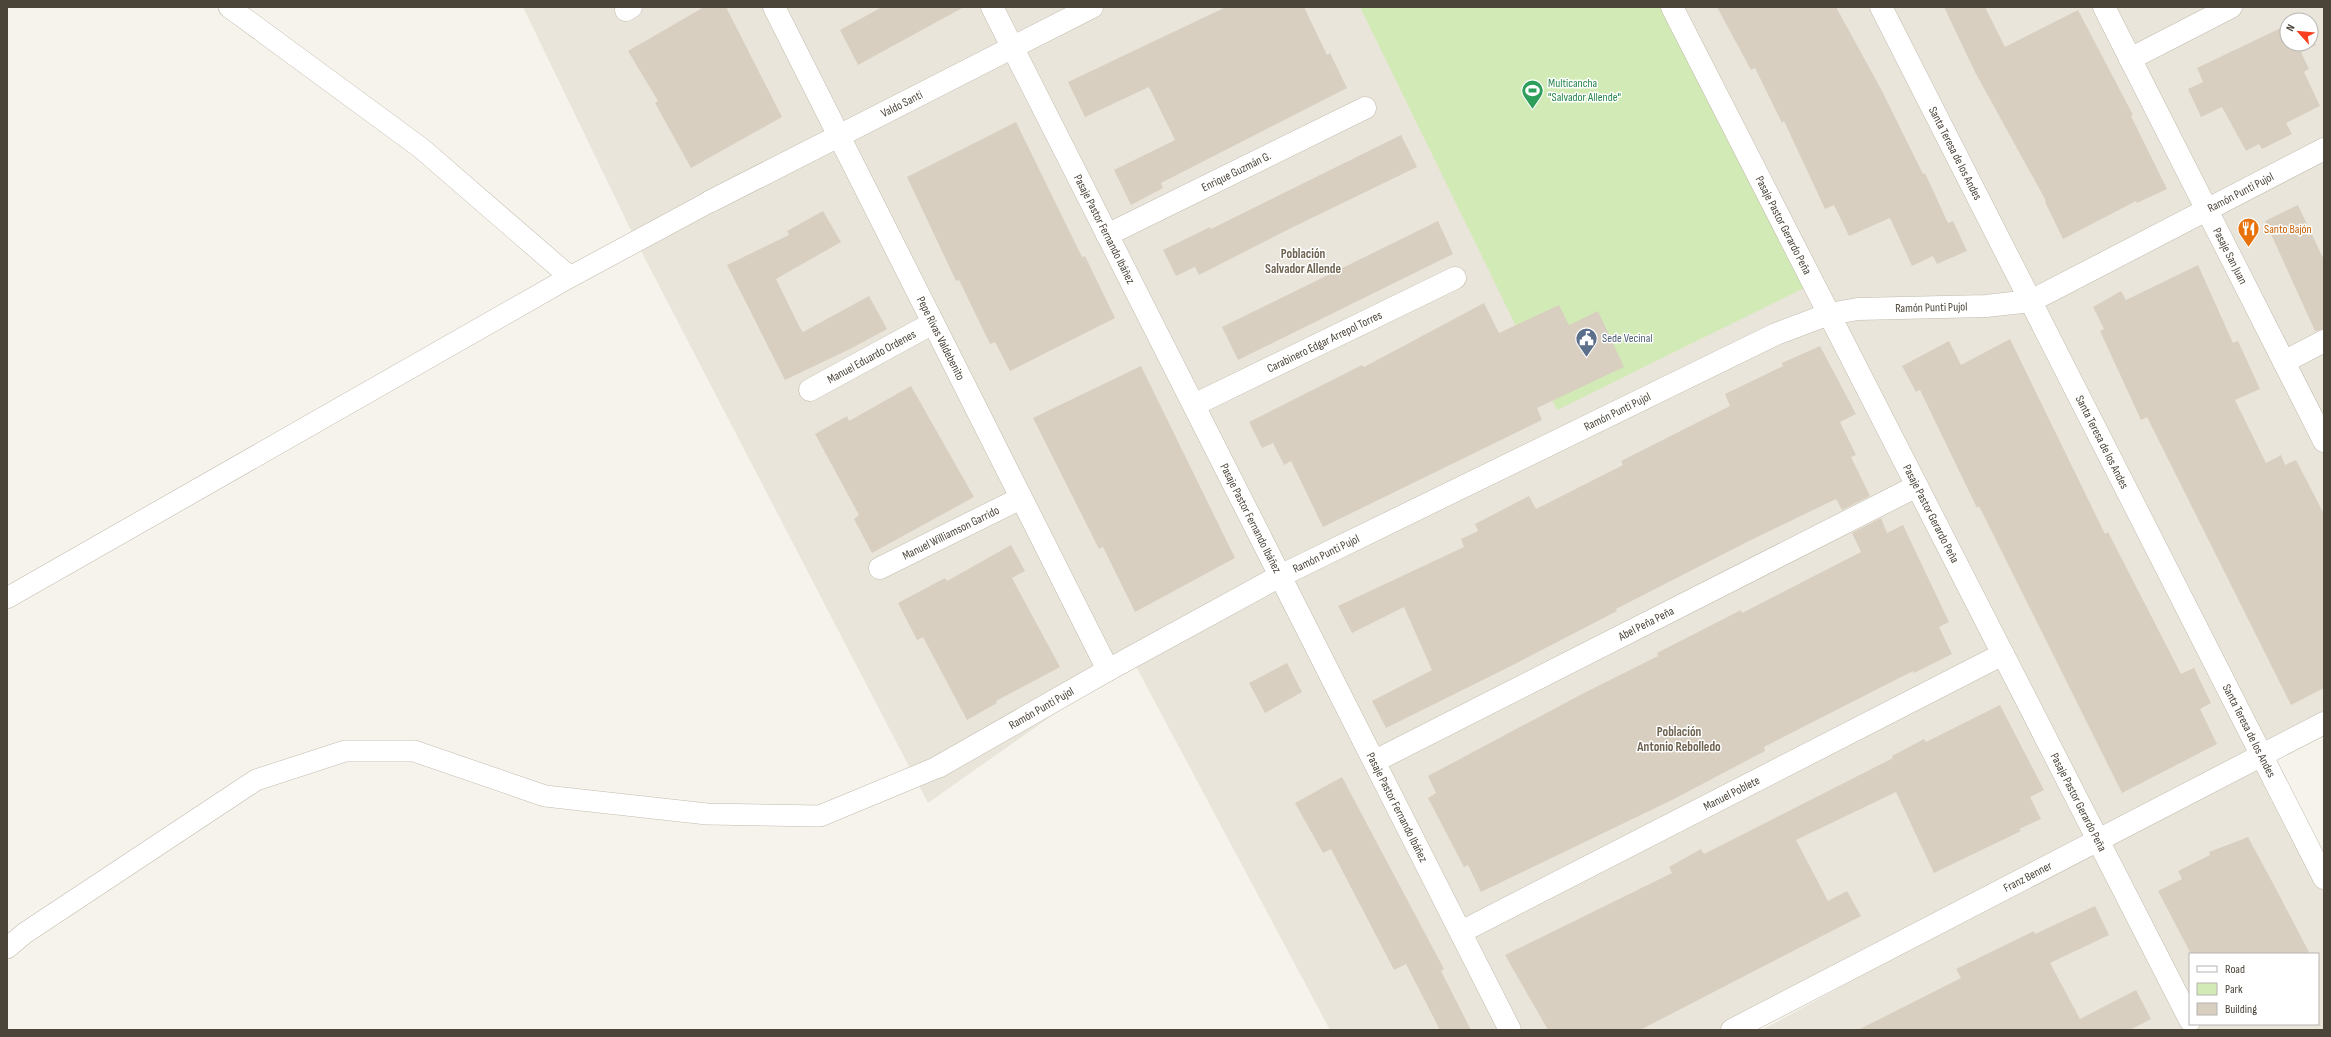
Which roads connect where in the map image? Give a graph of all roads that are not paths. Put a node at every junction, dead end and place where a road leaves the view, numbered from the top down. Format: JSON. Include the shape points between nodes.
{"nodes":[{"id":1,"x":229,"y":7,"type":"edge"},
{"id":2,"x":774,"y":7,"type":"edge"},
{"id":3,"x":992,"y":7,"type":"edge"},
{"id":4,"x":1092,"y":7,"type":"edge"},
{"id":5,"x":1672,"y":7,"type":"edge"},
{"id":6,"x":1881,"y":7,"type":"edge"},
{"id":7,"x":2104,"y":7,"type":"edge"},
{"id":8,"x":2231,"y":7,"type":"edge"},
{"id":9,"x":1012,"y":47,"type":"junction"},
{"id":10,"x":2130,"y":59,"type":"junction"},
{"id":11,"x":1365,"y":108,"type":"dead end"},
{"id":12,"x":839,"y":136,"type":"junction"},
{"id":13,"x":2324,"y":149,"type":"edge"},
{"id":14,"x":711,"y":201,"type":"joint"},
{"id":15,"x":2207,"y":210,"type":"junction"},
{"id":16,"x":1107,"y":235,"type":"junction"},
{"id":17,"x":570,"y":277,"type":"junction"},
{"id":18,"x":1455,"y":278,"type":"dead end"},
{"id":19,"x":2031,"y":301,"type":"junction"},
{"id":20,"x":1829,"y":314,"type":"junction"},
{"id":21,"x":933,"y":324,"type":"junction"},
{"id":22,"x":2324,"y":341,"type":"edge"},
{"id":23,"x":2284,"y":362,"type":"junction"},
{"id":24,"x":810,"y":390,"type":"dead end"},
{"id":25,"x":1194,"y":405,"type":"junction"},
{"id":26,"x":2324,"y":441,"type":"edge"},
{"id":27,"x":1917,"y":486,"type":"junction"},
{"id":28,"x":1021,"y":498,"type":"junction"},
{"id":29,"x":880,"y":568,"type":"dead end"},
{"id":30,"x":1280,"y":576,"type":"junction"},
{"id":31,"x":7,"y":598,"type":"edge"},
{"id":32,"x":2003,"y":654,"type":"junction"},
{"id":33,"x":1108,"y":670,"type":"junction"},
{"id":34,"x":2324,"y":723,"type":"edge"},
{"id":35,"x":2262,"y":756,"type":"junction"},
{"id":36,"x":1374,"y":761,"type":"junction"},
{"id":37,"x":938,"y":767,"type":"joint"},
{"id":38,"x":2098,"y":840,"type":"junction"},
{"id":39,"x":2324,"y":878,"type":"edge"},
{"id":40,"x":1461,"y":932,"type":"junction"},
{"id":41,"x":7,"y":948,"type":"edge"},
{"id":42,"x":2189,"y":1018,"type":"edge"},
{"id":43,"x":2189,"y":1025,"type":"edge"},
{"id":44,"x":1510,"y":1030,"type":"edge"},
{"id":45,"x":1732,"y":1030,"type":"edge"},
{"id":46,"x":2178,"y":1030,"type":"edge"}],
"edges":[{"from":1,"to":17,"type":"lane","via":[[421,148]]},
{"from":2,"to":12,"type":"street","name":"Pepe Rivas Valdebenito"},
{"from":3,"to":9,"type":"street","name":"Pasaje Pastor Fernando Ibáñez"},
{"from":4,"to":9,"type":"street","name":"Valdo Santi"},
{"from":5,"to":20,"type":"street","name":"Pasaje Pastor Gerardo Peña"},
{"from":6,"to":19,"type":"street","name":"Santa Teresa de los Andes"},
{"from":7,"to":10,"type":"street","name":"Pasaje San Juan"},
{"from":8,"to":10,"type":"street"},
{"from":9,"to":12,"type":"street","name":"Valdo Santi"},
{"from":9,"to":16,"type":"street","name":"Pasaje Pastor Fernando Ibáñez"},
{"from":10,"to":15,"type":"street","name":"Pasaje San Juan"},
{"from":11,"to":16,"type":"street","name":"Enrique Guzmán G."},
{"from":12,"to":14,"type":"street","name":"Valdo Santi"},
{"from":12,"to":21,"type":"street","name":"Pepe Rivas Valdebenito"},
{"from":13,"to":15,"type":"street","name":"Ramón Punti Pujol"},
{"from":14,"to":17,"type":"lane"},
{"from":15,"to":19,"type":"street","name":"Ramón Punti Pujol"},
{"from":15,"to":23,"type":"street","name":"Pasaje San Juan"},
{"from":16,"to":25,"type":"street","name":"Pasaje Pastor Fernando Ibáñez"},
{"from":17,"to":31,"type":"lane"},
{"from":18,"to":25,"type":"street","name":"Carabinero Edgar Arrepol Torres"},
{"from":19,"to":20,"type":"street","name":"Ramón Punti Pujol","via":[[1986,306],[1858,309]]},
{"from":19,"to":35,"type":"street","name":"Santa Teresa de los Andes"},
{"from":20,"to":27,"type":"street","name":"Pasaje Pastor Gerardo Peña"},
{"from":20,"to":30,"type":"street","name":"Ramón Punti Pujol","via":[[1776,334]]},
{"from":21,"to":24,"type":"street","name":"Manuel Eduardo Ordenes"},
{"from":21,"to":28,"type":"street","name":"Pepe Rivas Valdebenito"},
{"from":22,"to":23,"type":"street"},
{"from":23,"to":26,"type":"street","name":"Pasaje San Juan"},
{"from":25,"to":30,"type":"street","name":"Pasaje Pastor Fernando Ibáñez"},
{"from":27,"to":32,"type":"street","name":"Pasaje Pastor Gerardo Peña"},
{"from":27,"to":36,"type":"street","name":"Abel Peña Peña"},
{"from":28,"to":29,"type":"street","name":"Manuel Williamson Garrido"},
{"from":28,"to":33,"type":"street","name":"Pepe Rivas Valdebenito"},
{"from":30,"to":33,"type":"street","name":"Ramón Punti Pujol"},
{"from":30,"to":36,"type":"street","name":"Pasaje Pastor Fernando Ibáñez"},
{"from":32,"to":38,"type":"street","name":"Pasaje Pastor Gerardo Peña"},
{"from":32,"to":40,"type":"street","name":"Manuel Poblete"},
{"from":33,"to":37,"type":"street","name":"Ramón Punti Pujol"},
{"from":34,"to":35,"type":"street","name":"Franz Benner"},
{"from":35,"to":38,"type":"street","name":"Franz Benner"},
{"from":35,"to":39,"type":"street","name":"Santa Teresa de los Andes"},
{"from":36,"to":40,"type":"street","name":"Pasaje Pastor Fernando Ibáñez"},
{"from":37,"to":41,"type":"lane","via":[[820,816],[730,814],[545,796],[414,751],[345,751],[256,780],[25,933]]},
{"from":38,"to":42,"type":"street","name":"Pasaje Pastor Gerardo Peña"},
{"from":38,"to":45,"type":"street","name":"Franz Benner"},
{"from":40,"to":44,"type":"street","name":"Pasaje Pastor Fernando Ibáñez"},
{"from":43,"to":46,"type":"street"}]}
